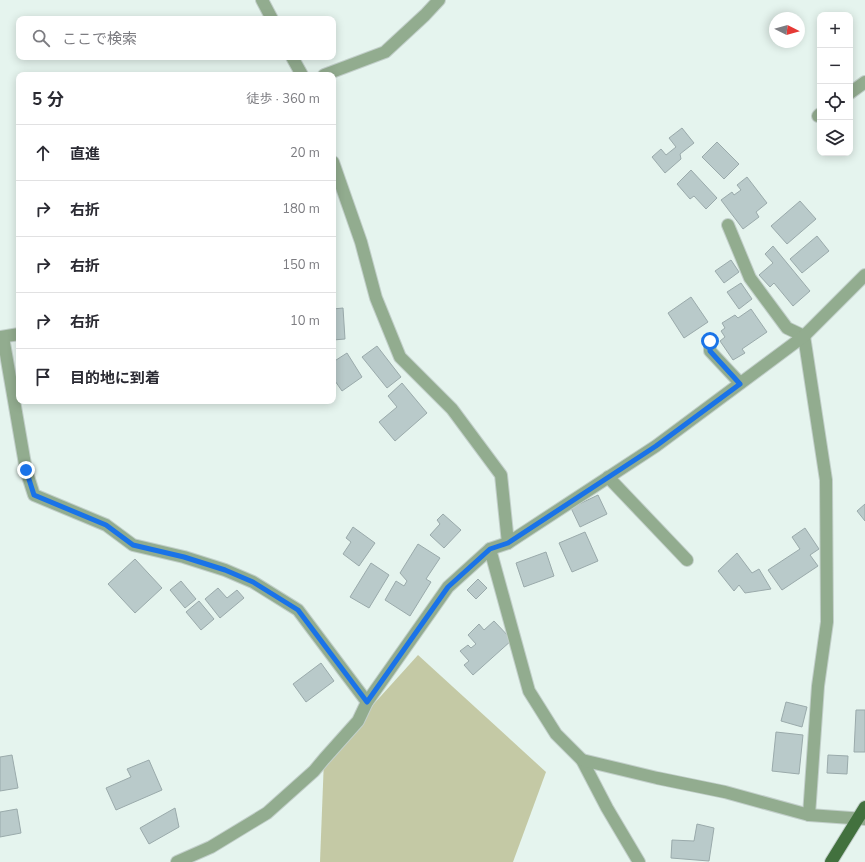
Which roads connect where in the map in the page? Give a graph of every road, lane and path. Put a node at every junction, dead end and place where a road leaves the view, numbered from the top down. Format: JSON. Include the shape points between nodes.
{"nodes":[{"id":1,"x":262,"y":0,"type":"edge"},
{"id":2,"x":439,"y":0,"type":"edge"},
{"id":3,"x":270,"y":16,"type":"edge"},
{"id":4,"x":294,"y":60,"type":"edge"},
{"id":5,"x":300,"y":72,"type":"edge"},
{"id":6,"x":332,"y":72,"type":"edge"},
{"id":7,"x":865,"y":82,"type":"edge"},
{"id":8,"x":853,"y":91,"type":"edge"},
{"id":9,"x":336,"y":171,"type":"edge"},
{"id":10,"x":728,"y":225,"type":"dead end"},
{"id":11,"x":865,"y":275,"type":"edge"},
{"id":12,"x":16,"y":334,"type":"edge"},
{"id":13,"x":804,"y":336,"type":"junction"},
{"id":14,"x":1,"y":337,"type":"edge"},
{"id":15,"x":710,"y":341,"type":"dead end"},
{"id":16,"x":740,"y":384,"type":"junction"},
{"id":17,"x":608,"y":477,"type":"junction"},
{"id":18,"x":508,"y":543,"type":"junction"},
{"id":19,"x":490,"y":549,"type":"junction"},
{"id":20,"x":687,"y":560,"type":"dead end"},
{"id":21,"x":367,"y":702,"type":"junction"},
{"id":22,"x":582,"y":760,"type":"junction"},
{"id":23,"x":865,"y":807,"type":"edge"},
{"id":24,"x":809,"y":815,"type":"junction"},
{"id":25,"x":861,"y":819,"type":"edge"},
{"id":26,"x":177,"y":862,"type":"edge"},
{"id":27,"x":639,"y":862,"type":"edge"},
{"id":28,"x":831,"y":862,"type":"edge"}],
"edges":[{"from":1,"to":3,"type":"street"},
{"from":2,"to":6,"type":"street","via":[[385,52]]},
{"from":4,"to":5,"type":"street"},
{"from":7,"to":8,"type":"street"},
{"from":9,"to":18,"type":"street","via":[[361,242],[376,298],[400,357],[452,409],[501,475]]},
{"from":10,"to":13,"type":"street","via":[[750,278],[787,328]]},
{"from":11,"to":13,"type":"street"},
{"from":12,"to":14,"type":"street"},
{"from":13,"to":16,"type":"street"},
{"from":13,"to":24,"type":"street","via":[[826,486],[827,622],[818,686]]},
{"from":14,"to":21,"type":"street","via":[[26,470],[34,495],[106,525],[133,545],[184,557],[253,582],[298,610]]},
{"from":15,"to":16,"type":"street","via":[[710,351]]},
{"from":16,"to":17,"type":"street","via":[[656,446]]},
{"from":17,"to":18,"type":"street"},
{"from":17,"to":20,"type":"street"},
{"from":18,"to":19,"type":"street"},
{"from":19,"to":21,"type":"street","via":[[448,587]]},
{"from":19,"to":22,"type":"street","via":[[529,691],[556,734]]},
{"from":21,"to":26,"type":"street","via":[[358,721],[314,771],[267,813],[211,847]]},
{"from":22,"to":24,"type":"street","via":[[725,792]]},
{"from":22,"to":27,"type":"street"},
{"from":23,"to":25,"type":"main road"},
{"from":24,"to":25,"type":"street"},
{"from":25,"to":28,"type":"main road"}]}
